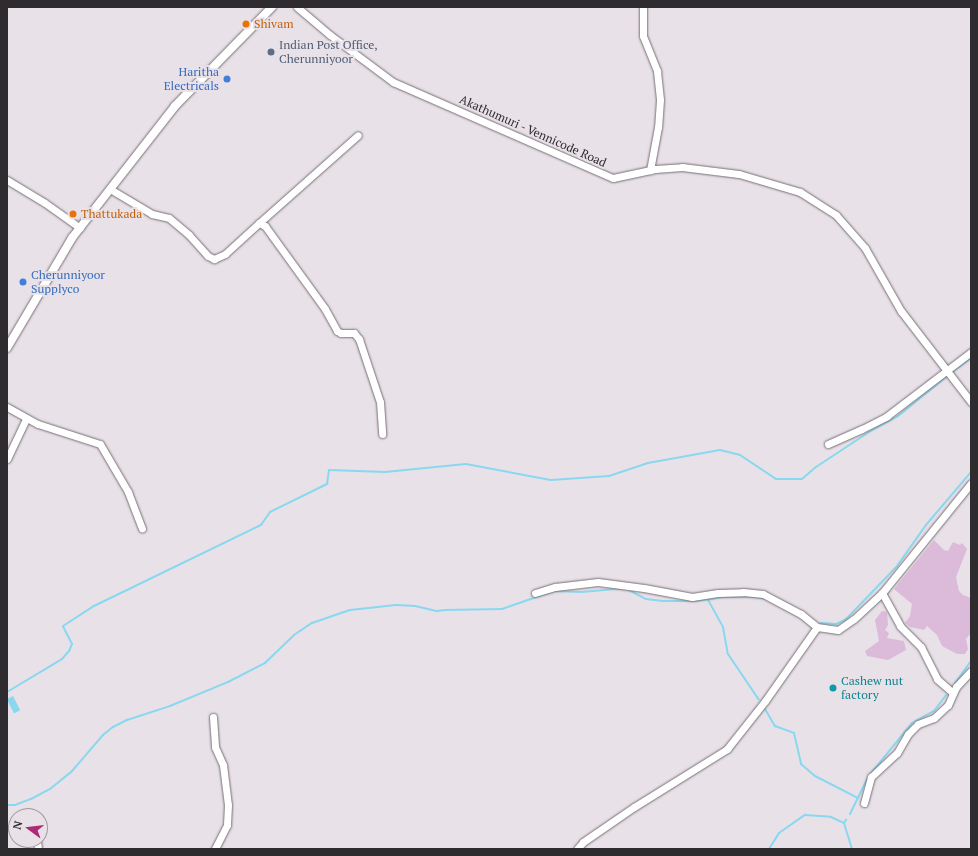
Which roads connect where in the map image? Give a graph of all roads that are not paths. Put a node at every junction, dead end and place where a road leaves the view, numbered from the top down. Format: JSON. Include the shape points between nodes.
{"nodes":[{"id":1,"x":272,"y":7,"type":"edge"},
{"id":2,"x":297,"y":7,"type":"edge"},
{"id":3,"x":643,"y":7,"type":"edge"},
{"id":4,"x":358,"y":135,"type":"dead end"},
{"id":5,"x":650,"y":170,"type":"junction"},
{"id":6,"x":7,"y":180,"type":"edge"},
{"id":7,"x":110,"y":189,"type":"junction"},
{"id":8,"x":259,"y":223,"type":"junction"},
{"id":9,"x":80,"y":228,"type":"junction"},
{"id":10,"x":7,"y":348,"type":"edge"},
{"id":11,"x":971,"y":352,"type":"edge"},
{"id":12,"x":945,"y":370,"type":"junction"},
{"id":13,"x":971,"y":402,"type":"edge"},
{"id":14,"x":7,"y":407,"type":"edge"},
{"id":15,"x":26,"y":419,"type":"junction"},
{"id":16,"x":382,"y":434,"type":"dead end"},
{"id":17,"x":828,"y":444,"type":"dead end"},
{"id":18,"x":7,"y":459,"type":"edge"},
{"id":19,"x":971,"y":483,"type":"edge"},
{"id":20,"x":142,"y":528,"type":"dead end"},
{"id":21,"x":534,"y":593,"type":"dead end"},
{"id":22,"x":882,"y":593,"type":"junction"},
{"id":23,"x":817,"y":627,"type":"junction"},
{"id":24,"x":971,"y":671,"type":"edge"},
{"id":25,"x":954,"y":693,"type":"junction"},
{"id":26,"x":213,"y":717,"type":"dead end"},
{"id":27,"x":864,"y":803,"type":"dead end"},
{"id":28,"x":215,"y":849,"type":"edge"},
{"id":29,"x":577,"y":849,"type":"edge"}],
"edges":[{"from":1,"to":7,"type":"main road","via":[[174,106]]},
{"from":2,"to":5,"type":"street","name":"Akathumuri - Vennicode Road","via":[[393,82],[613,178]]},
{"from":3,"to":5,"type":"street","via":[[643,36],[657,70],[660,100]]},
{"from":4,"to":8,"type":"street"},
{"from":5,"to":12,"type":"street","name":"Akathumuri - Vennicode Road","via":[[682,167],[739,174],[800,192],[836,215],[865,248],[901,311]]},
{"from":6,"to":9,"type":"street"},
{"from":7,"to":8,"type":"street","via":[[152,214],[169,218],[214,259],[225,254]]},
{"from":7,"to":9,"type":"main road"},
{"from":8,"to":16,"type":"street","via":[[265,226],[298,270],[325,309],[336,331],[354,333],[359,338],[380,402]]},
{"from":9,"to":10,"type":"main road"},
{"from":11,"to":12,"type":"street"},
{"from":12,"to":13,"type":"street","name":"Akathumuri - Vennicode Road"},
{"from":12,"to":17,"type":"street","via":[[887,416]]},
{"from":14,"to":15,"type":"street"},
{"from":15,"to":18,"type":"street"},
{"from":15,"to":20,"type":"street","via":[[73,437],[100,444],[128,492]]},
{"from":19,"to":22,"type":"street"},
{"from":21,"to":23,"type":"street","via":[[555,587],[598,582],[692,597],[718,593],[763,594],[801,614]]},
{"from":22,"to":23,"type":"street","via":[[838,630]]},
{"from":22,"to":25,"type":"street","via":[[900,626],[921,647],[937,679]]},
{"from":23,"to":29,"type":"street","via":[[765,701],[727,749],[634,807],[583,842]]},
{"from":24,"to":25,"type":"street","via":[[956,687]]},
{"from":25,"to":27,"type":"street","via":[[944,710],[934,718],[918,724],[908,734],[897,753],[871,777]]},
{"from":26,"to":28,"type":"street","via":[[214,747],[223,765],[228,805],[227,825]]}]}
